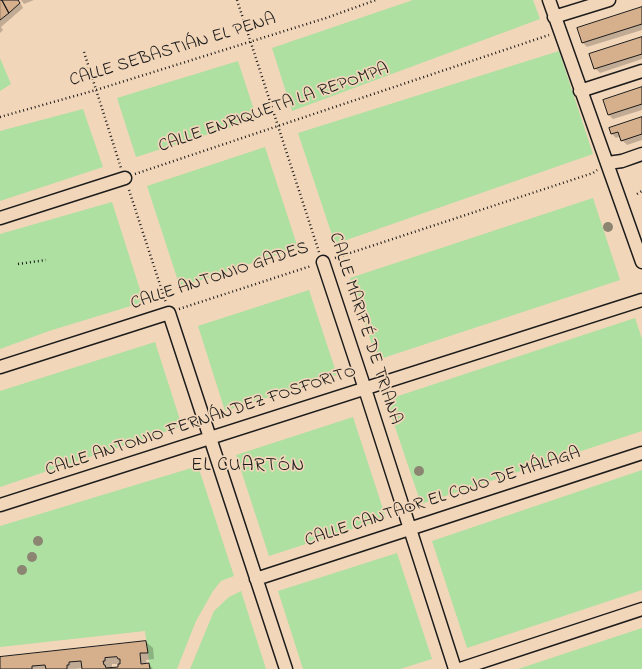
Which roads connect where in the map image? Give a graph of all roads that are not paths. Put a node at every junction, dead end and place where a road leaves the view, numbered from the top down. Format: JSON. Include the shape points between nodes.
{"nodes":[{"id":1,"x":549,"y":0,"type":"edge"},
{"id":2,"x":609,"y":0,"type":"edge"},
{"id":3,"x":554,"y":17,"type":"junction"},
{"id":4,"x":642,"y":71,"type":"edge"},
{"id":5,"x":580,"y":91,"type":"junction"},
{"id":6,"x":642,"y":154,"type":"edge"},
{"id":7,"x":608,"y":163,"type":"junction"},
{"id":8,"x":125,"y":178,"type":"road end"},
{"id":9,"x":0,"y":218,"type":"edge"},
{"id":10,"x":323,"y":262,"type":"road end"},
{"id":11,"x":642,"y":262,"type":"edge"},
{"id":12,"x":642,"y":300,"type":"edge"},
{"id":13,"x":0,"y":367,"type":"edge"},
{"id":14,"x":365,"y":389,"type":"junction"},
{"id":15,"x":209,"y":439,"type":"junction"},
{"id":16,"x":642,"y":453,"type":"edge"},
{"id":17,"x":0,"y":505,"type":"edge"},
{"id":18,"x":409,"y":529,"type":"junction"},
{"id":19,"x":256,"y":579,"type":"junction"},
{"id":20,"x":642,"y":609,"type":"edge"},
{"id":21,"x":286,"y":669,"type":"edge"},
{"id":22,"x":455,"y":669,"type":"edge"},
{"id":23,"x":460,"y":669,"type":"edge"}],
"edges":[{"from":1,"to":3,"type":"street"},
{"from":2,"to":3,"type":"street"},
{"from":3,"to":5,"type":"street"},
{"from":4,"to":5,"type":"street"},
{"from":5,"to":7,"type":"street"},
{"from":6,"to":7,"type":"street"},
{"from":7,"to":11,"type":"street"},
{"from":8,"to":9,"type":"street"},
{"from":10,"to":14,"type":"street","name":"CALLE MARIFÉ DE TRIANA"},
{"from":12,"to":14,"type":"street","name":"CALLE ANTONIO FERNÁNDEZ FOSFORITO"},
{"from":13,"to":15,"type":"street","name":"CALLE ANTONIO GADES","via":[[169,313]]},
{"from":14,"to":15,"type":"street","name":"CALLE ANTONIO FERNÁNDEZ FOSFORITO"},
{"from":14,"to":18,"type":"street","name":"CALLE MARIFÉ DE TRIANA"},
{"from":15,"to":17,"type":"street","name":"CALLE ANTONIO FERNÁNDEZ FOSFORITO"},
{"from":15,"to":19,"type":"street"},
{"from":16,"to":18,"type":"street","name":"CALLE CANTAOR EL COJO DE MÁLAGA"},
{"from":18,"to":19,"type":"street","name":"CALLE CANTAOR EL COJO DE MÁLAGA"},
{"from":18,"to":22,"type":"street","name":"CALLE MARIFÉ DE TRIANA"},
{"from":19,"to":21,"type":"street"},
{"from":20,"to":23,"type":"street"}]}
